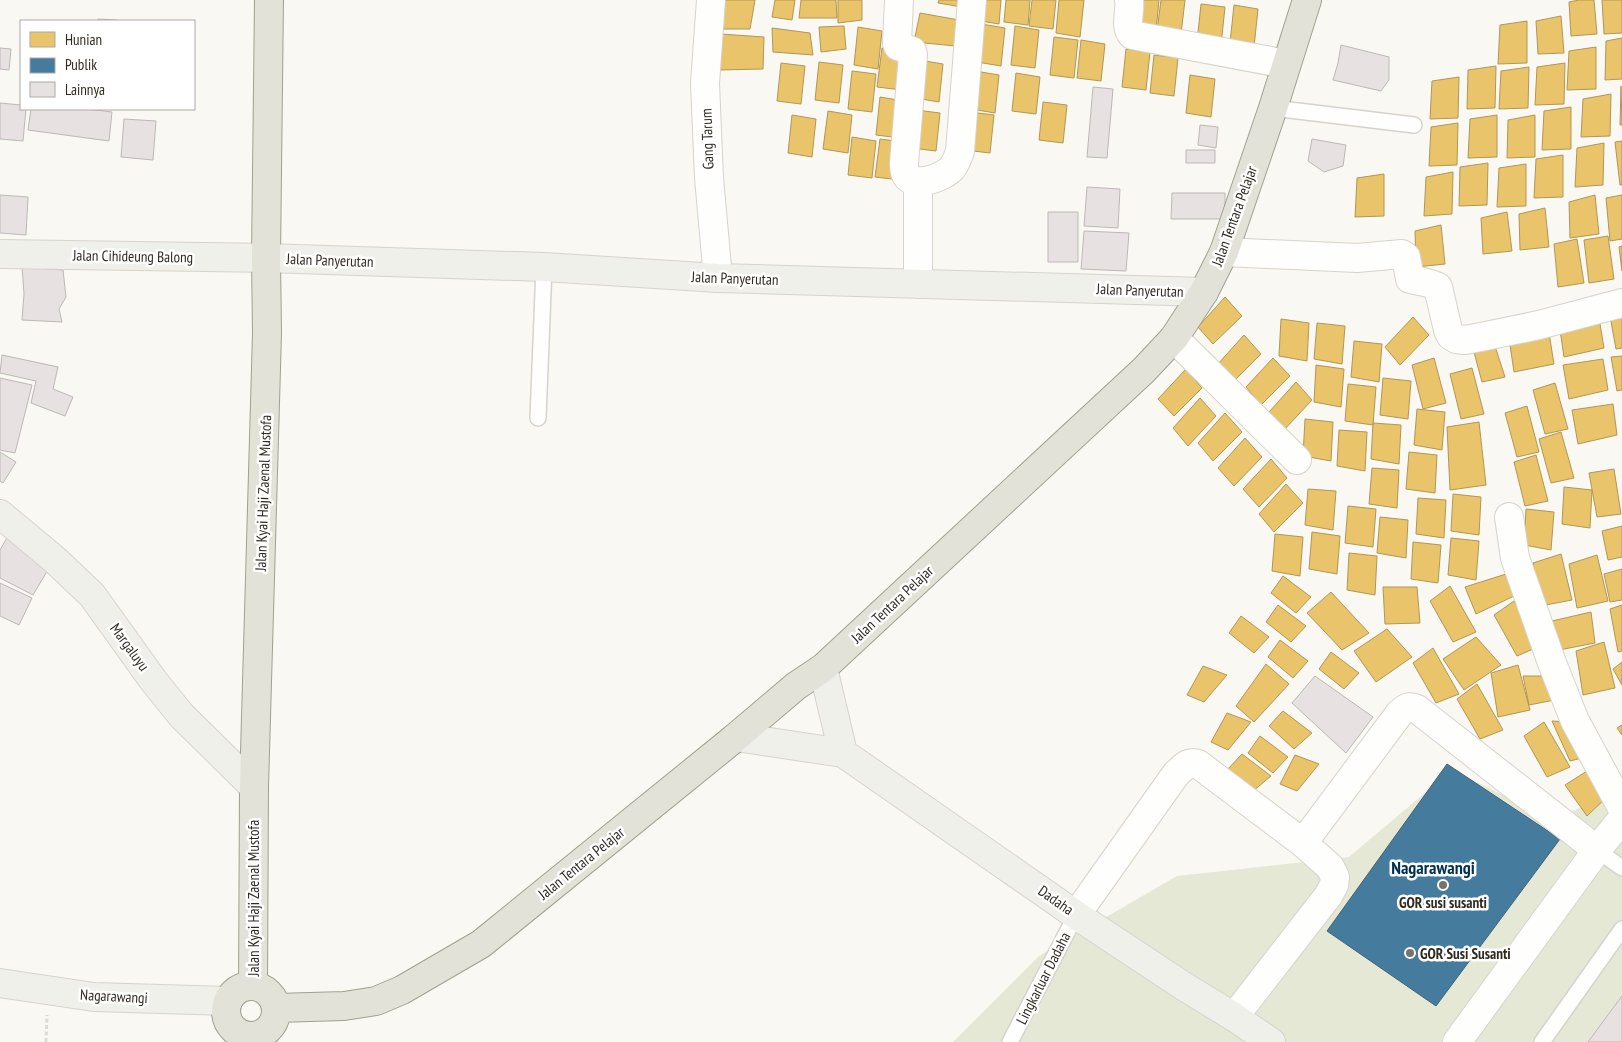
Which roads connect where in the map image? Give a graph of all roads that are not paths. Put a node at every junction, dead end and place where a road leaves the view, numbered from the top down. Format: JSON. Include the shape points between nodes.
{"nodes":[{"id":1,"x":269,"y":0,"type":"edge"},
{"id":2,"x":711,"y":0,"type":"edge"},
{"id":3,"x":899,"y":0,"type":"edge"},
{"id":4,"x":972,"y":0,"type":"edge"},
{"id":5,"x":1128,"y":0,"type":"edge"},
{"id":6,"x":1307,"y":0,"type":"edge"},
{"id":7,"x":1286,"y":64,"type":"junction"},
{"id":8,"x":1273,"y":108,"type":"junction"},
{"id":9,"x":1414,"y":124,"type":"dead end"},
{"id":10,"x":918,"y":181,"type":"junction"},
{"id":11,"x":1224,"y":252,"type":"junction"},
{"id":12,"x":0,"y":254,"type":"edge"},
{"id":13,"x":266,"y":258,"type":"junction"},
{"id":14,"x":544,"y":267,"type":"junction"},
{"id":15,"x":718,"y":278,"type":"junction"},
{"id":16,"x":918,"y":284,"type":"junction"},
{"id":17,"x":1204,"y":292,"type":"junction"},
{"id":18,"x":1622,"y":303,"type":"edge"},
{"id":19,"x":1174,"y":338,"type":"junction"},
{"id":20,"x":538,"y":418,"type":"dead end"},
{"id":21,"x":1297,"y":460,"type":"dead end"},
{"id":22,"x":0,"y":514,"type":"edge"},
{"id":23,"x":1509,"y":517,"type":"dead end"},
{"id":24,"x":823,"y":668,"type":"junction"},
{"id":25,"x":736,"y":737,"type":"junction"},
{"id":26,"x":843,"y":753,"type":"junction"},
{"id":27,"x":254,"y":787,"type":"junction"},
{"id":28,"x":1622,"y":808,"type":"edge"},
{"id":29,"x":1622,"y":819,"type":"edge"},
{"id":30,"x":1303,"y":843,"type":"junction"},
{"id":31,"x":1597,"y":850,"type":"junction"},
{"id":32,"x":1622,"y":868,"type":"edge"},
{"id":33,"x":1076,"y":915,"type":"junction"},
{"id":34,"x":1622,"y":929,"type":"edge"},
{"id":35,"x":0,"y":983,"type":"edge"},
{"id":36,"x":252,"y":986,"type":"junction"},
{"id":37,"x":1234,"y":1016,"type":"junction"},
{"id":38,"x":226,"y":1020,"type":"edge"},
{"id":39,"x":270,"y":1027,"type":"edge"},
{"id":40,"x":1010,"y":1042,"type":"edge"},
{"id":41,"x":1271,"y":1042,"type":"edge"},
{"id":42,"x":1457,"y":1042,"type":"edge"},
{"id":43,"x":1542,"y":1042,"type":"edge"}],
"edges":[{"from":1,"to":13,"type":"main road","name":"Jalan Kyai Haji Zaenal Mustofa"},
{"from":2,"to":15,"type":"street","name":"Gang Tarum","via":[[705,83]]},
{"from":3,"to":10,"type":"street","via":[[897,43],[912,51],[913,55],[904,163],[908,177]]},
{"from":4,"to":10,"type":"street","via":[[960,151],[949,171],[938,178]]},
{"from":5,"to":7,"type":"street","via":[[1128,26],[1132,35]]},
{"from":6,"to":7,"type":"main road","name":"Jalan Tentara Pelajar"},
{"from":7,"to":8,"type":"main road","name":"Jalan Tentara Pelajar"},
{"from":8,"to":9,"type":"lane"},
{"from":8,"to":11,"type":"main road","name":"Jalan Tentara Pelajar"},
{"from":10,"to":16,"type":"street"},
{"from":11,"to":17,"type":"main road","name":"Jalan Tentara Pelajar"},
{"from":11,"to":18,"type":"street","via":[[1357,258],[1402,254],[1406,256],[1410,279],[1438,287],[1448,330],[1451,336],[1460,340],[1539,325]]},
{"from":12,"to":13,"type":"street","name":"Jalan Cihideung Balong"},
{"from":13,"to":14,"type":"street","name":"Jalan Panyerutan"},
{"from":13,"to":27,"type":"main road","name":"Jalan Kyai Haji Zaenal Mustofa","via":[[267,333]]},
{"from":14,"to":15,"type":"street","name":"Jalan Panyerutan"},
{"from":14,"to":20,"type":"lane"},
{"from":15,"to":16,"type":"street","name":"Jalan Panyerutan"},
{"from":16,"to":17,"type":"street","name":"Jalan Panyerutan"},
{"from":17,"to":19,"type":"main road","name":"Jalan Tentara Pelajar"},
{"from":19,"to":21,"type":"street"},
{"from":19,"to":24,"type":"main road","name":"Jalan Tentara Pelajar","via":[[1144,370]]},
{"from":22,"to":27,"type":"street","name":"Margaluyu","via":[[92,595],[181,715]]},
{"from":23,"to":28,"type":"street","via":[[1515,558],[1575,722]]},
{"from":24,"to":25,"type":"main road","name":"Jalan Tentara Pelajar","via":[[796,686]]},
{"from":24,"to":26,"type":"street"},
{"from":25,"to":26,"type":"street","name":"Dadaha"},
{"from":25,"to":39,"type":"main road","name":"Jalan Tentara Pelajar","via":[[480,944],[402,990],[376,1001],[344,1006]]},
{"from":26,"to":33,"type":"street","name":"Dadaha"},
{"from":27,"to":36,"type":"main road","name":"Jalan Kyai Haji Zaenal Mustofa"},
{"from":29,"to":31,"type":"street"},
{"from":30,"to":31,"type":"street","via":[[1399,714],[1411,707]]},
{"from":30,"to":33,"type":"street","via":[[1196,763],[1190,763],[1176,774]]},
{"from":30,"to":37,"type":"street","via":[[1332,870],[1334,885]]},
{"from":31,"to":32,"type":"lane"},
{"from":31,"to":42,"type":"street"},
{"from":33,"to":37,"type":"street","name":"Dadaha"},
{"from":33,"to":40,"type":"lane","name":"Lingkarluar Dadaha"},
{"from":34,"to":43,"type":"lane"},
{"from":35,"to":38,"type":"street","name":"Nagarawangi"},
{"from":36,"to":38,"type":"main road","via":[[238,990]]},
{"from":36,"to":39,"type":"main road","via":[[271,995]]},
{"from":37,"to":41,"type":"street","name":"Dadaha"},
{"from":38,"to":39,"type":"main road","via":[[238,1034],[248,1037],[258,1036]]}]}
